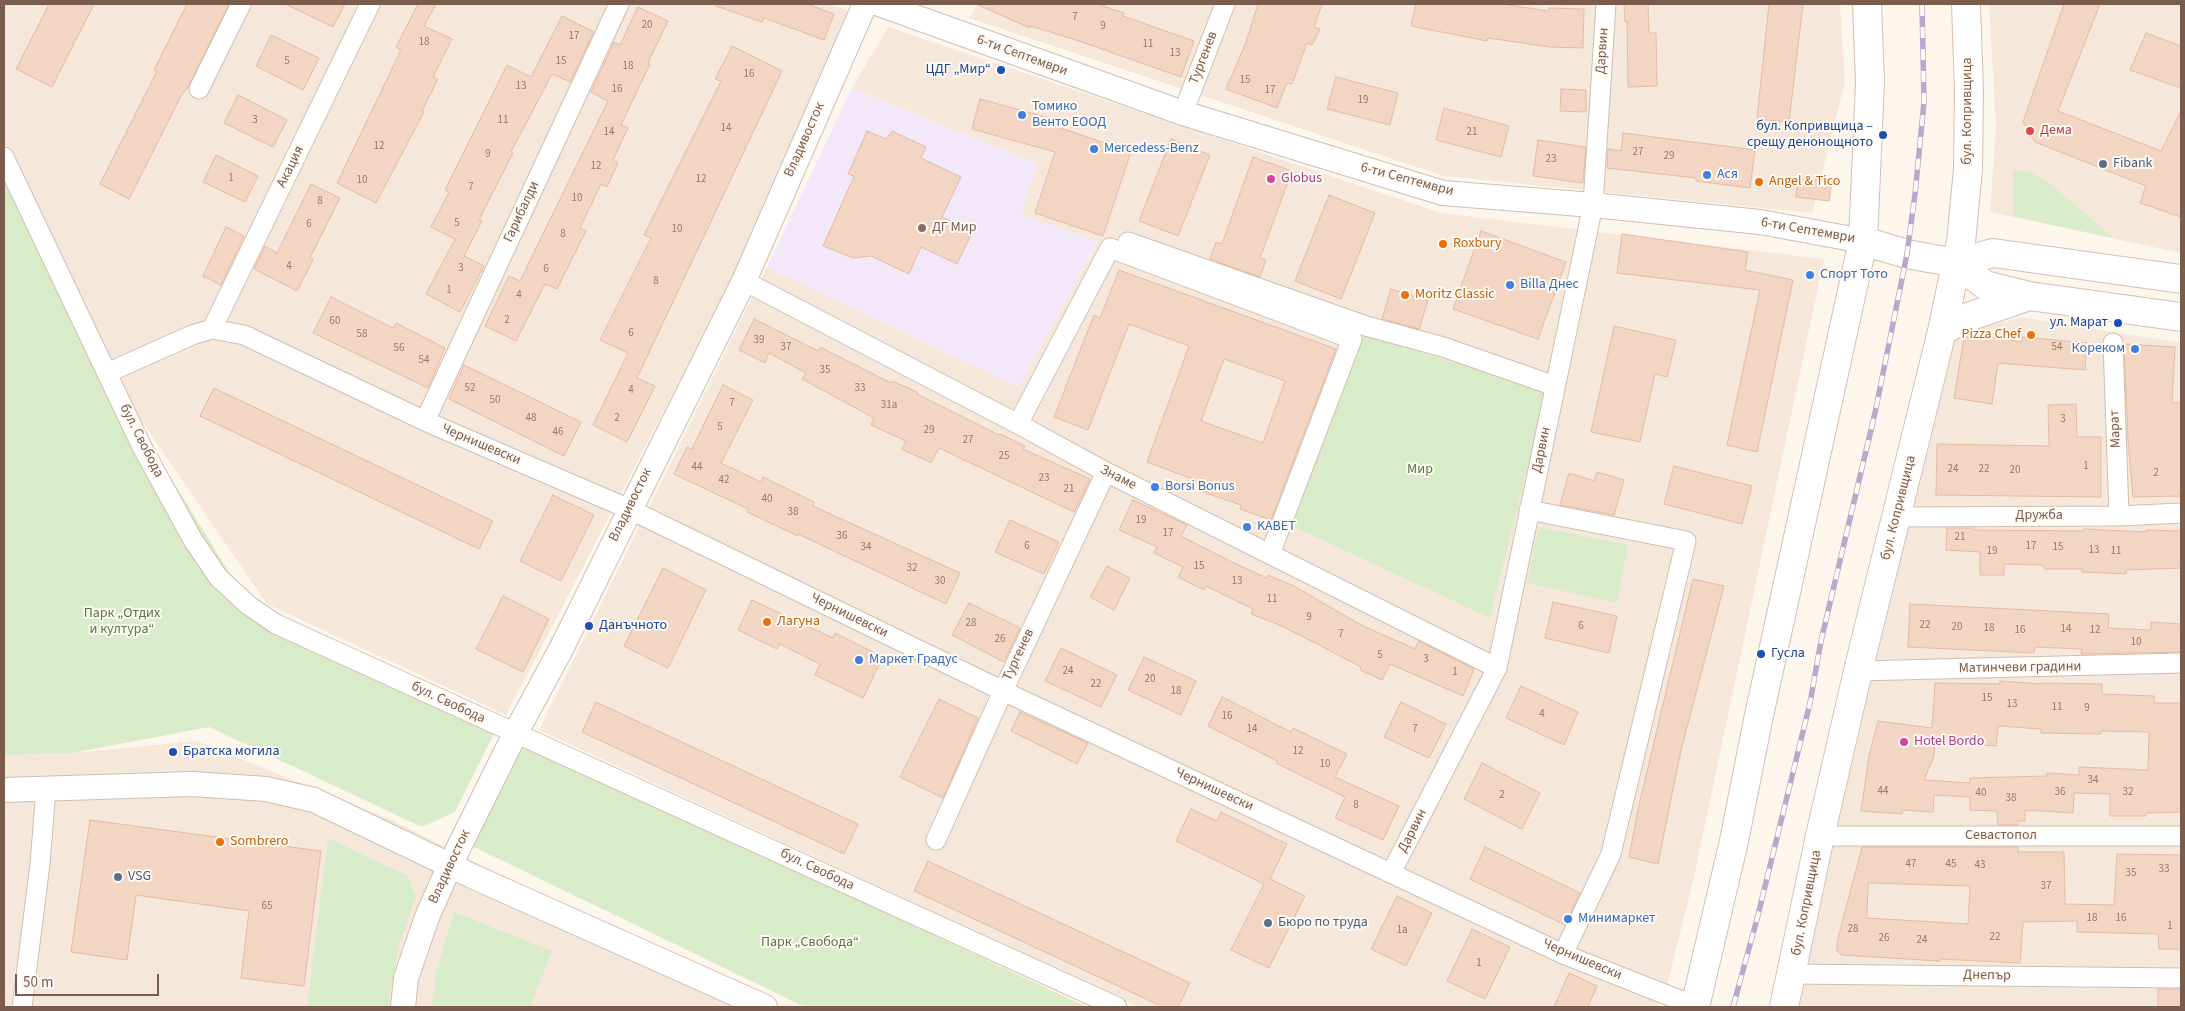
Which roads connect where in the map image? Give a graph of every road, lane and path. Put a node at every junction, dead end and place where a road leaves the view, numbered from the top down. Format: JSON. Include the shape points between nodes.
{"nodes":[{"id":1,"x":241,"y":4,"type":"edge"},
{"id":2,"x":370,"y":4,"type":"edge"},
{"id":3,"x":619,"y":4,"type":"edge"},
{"id":4,"x":865,"y":4,"type":"edge"},
{"id":5,"x":879,"y":4,"type":"edge"},
{"id":6,"x":1226,"y":4,"type":"edge"},
{"id":7,"x":1606,"y":4,"type":"edge"},
{"id":8,"x":1867,"y":4,"type":"edge"},
{"id":9,"x":1966,"y":4,"type":"edge"},
{"id":10,"x":199,"y":89,"type":"dead end"},
{"id":11,"x":1183,"y":113,"type":"junction"},
{"id":12,"x":4,"y":157,"type":"edge"},
{"id":13,"x":1593,"y":205,"type":"junction"},
{"id":14,"x":1863,"y":241,"type":"junction"},
{"id":15,"x":1128,"y":242,"type":"dead end"},
{"id":16,"x":1956,"y":263,"type":"junction"},
{"id":17,"x":2181,"y":279,"type":"edge"},
{"id":18,"x":744,"y":281,"type":"junction"},
{"id":19,"x":2029,"y":296,"type":"junction"},
{"id":20,"x":2181,"y":317,"type":"edge"},
{"id":21,"x":212,"y":329,"type":"junction"},
{"id":22,"x":1942,"y":331,"type":"junction"},
{"id":23,"x":2113,"y":343,"type":"dead end"},
{"id":24,"x":108,"y":373,"type":"junction"},
{"id":25,"x":1555,"y":386,"type":"junction"},
{"id":26,"x":425,"y":421,"type":"junction"},
{"id":27,"x":1018,"y":424,"type":"junction"},
{"id":28,"x":1106,"y":472,"type":"junction"},
{"id":29,"x":629,"y":509,"type":"junction"},
{"id":30,"x":1529,"y":510,"type":"junction"},
{"id":31,"x":2181,"y":513,"type":"edge"},
{"id":32,"x":2119,"y":516,"type":"junction"},
{"id":33,"x":1896,"y":517,"type":"junction"},
{"id":34,"x":1270,"y":554,"type":"junction"},
{"id":35,"x":2181,"y":663,"type":"edge"},
{"id":36,"x":1496,"y":668,"type":"junction"},
{"id":37,"x":1858,"y":671,"type":"junction"},
{"id":38,"x":1003,"y":691,"type":"junction"},
{"id":39,"x":515,"y":734,"type":"junction"},
{"id":40,"x":46,"y":789,"type":"junction"},
{"id":41,"x":4,"y":790,"type":"edge"},
{"id":42,"x":1820,"y":836,"type":"junction"},
{"id":43,"x":2181,"y":836,"type":"edge"},
{"id":44,"x":936,"y":840,"type":"dead end"},
{"id":45,"x":450,"y":865,"type":"junction"},
{"id":46,"x":1391,"y":873,"type":"junction"},
{"id":47,"x":1563,"y":954,"type":"junction"},
{"id":48,"x":1792,"y":974,"type":"junction"},
{"id":49,"x":2181,"y":978,"type":"edge"},
{"id":50,"x":22,"y":1007,"type":"edge"},
{"id":51,"x":403,"y":1007,"type":"edge"},
{"id":52,"x":765,"y":1007,"type":"edge"},
{"id":53,"x":1117,"y":1007,"type":"edge"},
{"id":54,"x":1695,"y":1007,"type":"edge"},
{"id":55,"x":1784,"y":1007,"type":"edge"}],
"edges":[{"from":1,"to":10,"type":"street"},
{"from":2,"to":21,"type":"street","name":"Акация"},
{"from":3,"to":26,"type":"street","name":"Гарибалди"},
{"from":4,"to":18,"type":"street","name":"Владивосток"},
{"from":5,"to":11,"type":"street","name":"6-ти Септември"},
{"from":6,"to":11,"type":"street","name":"Тургенев"},
{"from":7,"to":13,"type":"street","name":"Дарвин"},
{"from":8,"to":14,"type":"main road","via":[[1870,83]]},
{"from":9,"to":16,"type":"main road","name":"бул. Копривщица","via":[[1968,169]]},
{"from":11,"to":13,"type":"street","name":"6-ти Септември","via":[[1443,193]]},
{"from":12,"to":24,"type":"street","name":"бул. Свобода"},
{"from":13,"to":14,"type":"street","name":"6-ти Септември","via":[[1760,222]]},
{"from":13,"to":25,"type":"street","name":"Дарвин"},
{"from":14,"to":16,"type":"main road","name":"6-ти Септември","via":[[1907,254]]},
{"from":14,"to":54,"type":"main road","via":[[1734,841]]},
{"from":15,"to":25,"type":"street","via":[[1366,326],[1442,347]]},
{"from":16,"to":17,"type":"main road","name":"6-ти Септември","via":[[1993,253]]},
{"from":16,"to":19,"type":"main road","name":"6-ти Септември","via":[[1985,285]]},
{"from":16,"to":22,"type":"main road","name":"бул. Копривщица"},
{"from":18,"to":27,"type":"street","name":"Знаме"},
{"from":18,"to":29,"type":"street","name":"Владивосток"},
{"from":19,"to":20,"type":"main road","name":"6-ти Септември"},
{"from":19,"to":22,"type":"main road","via":[[1968,317]]},
{"from":21,"to":24,"type":"street","name":"Чернишевски"},
{"from":21,"to":26,"type":"street","name":"Чернишевски","via":[[244,335]]},
{"from":22,"to":33,"type":"main road","name":"бул. Копривщица"},
{"from":23,"to":32,"type":"street","name":"Марат"},
{"from":24,"to":39,"type":"street","name":"бул. Свобода","via":[[142,447],[193,540],[218,577],[248,606],[276,624]]},
{"from":25,"to":30,"type":"street","name":"Дарвин"},
{"from":26,"to":29,"type":"street","name":"Чернишевски"},
{"from":27,"to":28,"type":"street","name":"Знаме"},
{"from":27,"to":34,"type":"street","via":[[1110,248],[1352,338]]},
{"from":28,"to":34,"type":"street","name":"Знаме"},
{"from":28,"to":38,"type":"street","name":"Тургенев"},
{"from":29,"to":38,"type":"street","name":"Чернишевски"},
{"from":29,"to":39,"type":"street","name":"Владивосток"},
{"from":30,"to":36,"type":"street","name":"Дарвин"},
{"from":30,"to":47,"type":"street","via":[[1686,541],[1611,854]]},
{"from":31,"to":32,"type":"street","name":"Дружба"},
{"from":32,"to":33,"type":"street","name":"Дружба"},
{"from":33,"to":37,"type":"main road","name":"бул. Копривщица"},
{"from":34,"to":36,"type":"street","name":"Знаме"},
{"from":35,"to":37,"type":"street","name":"Матинчеви градини"},
{"from":36,"to":46,"type":"street","name":"Дарвин"},
{"from":37,"to":42,"type":"main road","name":"бул. Копривщица"},
{"from":38,"to":44,"type":"street","name":"Тургенев"},
{"from":38,"to":46,"type":"street","name":"Чернишевски"},
{"from":39,"to":45,"type":"street","name":"Владивосток"},
{"from":39,"to":53,"type":"street","name":"бул. Свобода"},
{"from":40,"to":41,"type":"street"},
{"from":40,"to":45,"type":"street","via":[[192,784],[266,789],[314,800]]},
{"from":40,"to":50,"type":"street"},
{"from":42,"to":43,"type":"street","name":"Севастопол"},
{"from":42,"to":48,"type":"main road","name":"бул. Копривщица"},
{"from":45,"to":51,"type":"street","name":"Владивосток","via":[[406,978]]},
{"from":45,"to":52,"type":"street"},
{"from":46,"to":47,"type":"street","name":"Чернишевски"},
{"from":47,"to":54,"type":"street","name":"Чернишевски"},
{"from":48,"to":49,"type":"street","name":"Днепър"},
{"from":48,"to":55,"type":"main road","name":"бул. Копривщица"}]}
